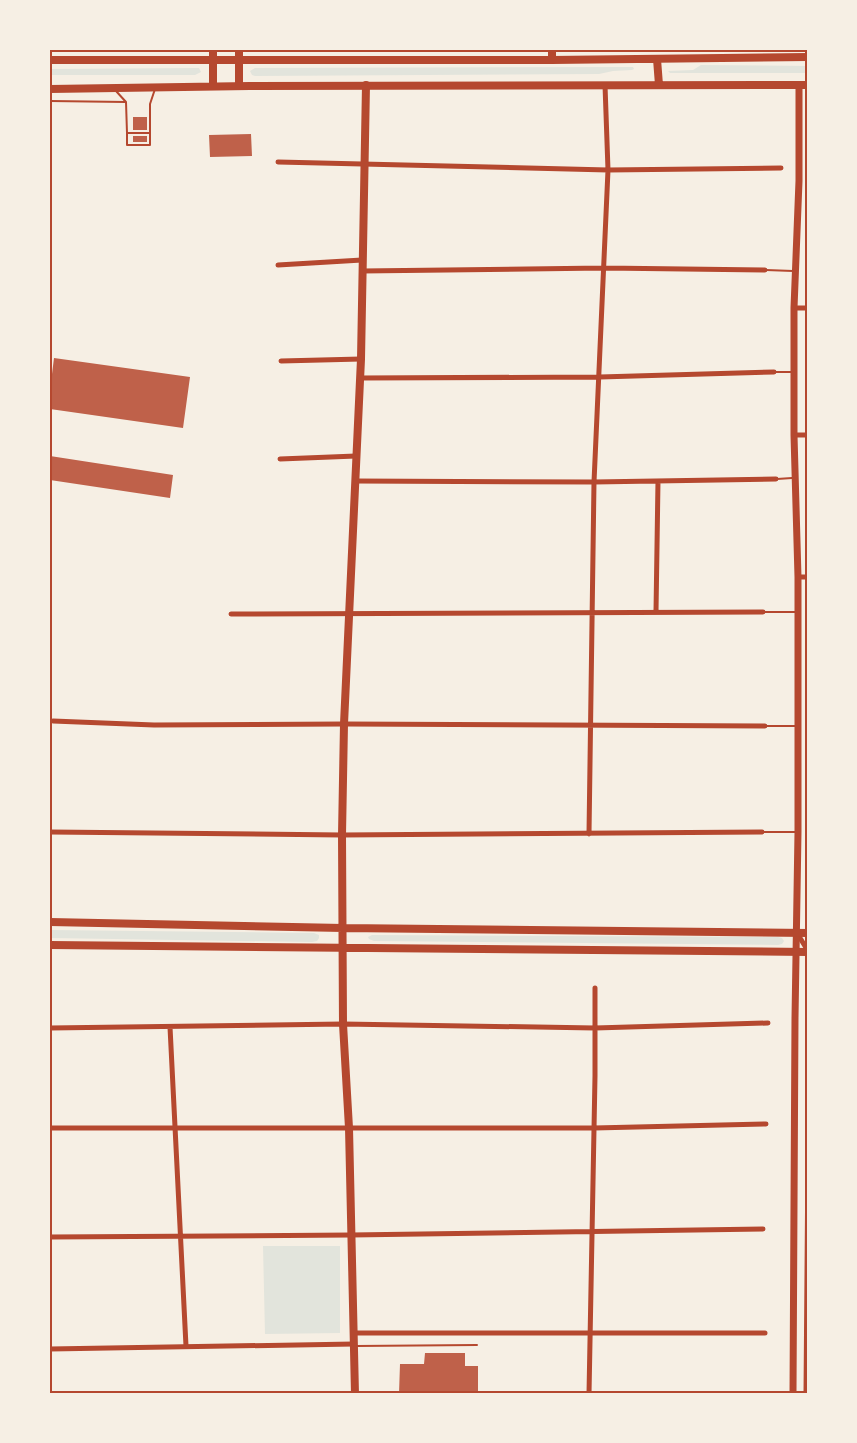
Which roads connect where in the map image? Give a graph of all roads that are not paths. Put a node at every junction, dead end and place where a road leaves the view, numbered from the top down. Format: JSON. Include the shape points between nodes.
{"nodes":[{"id":1,"x":213,"y":50,"type":"edge"},
{"id":2,"x":239,"y":50,"type":"edge"},
{"id":3,"x":552,"y":50,"type":"edge"},
{"id":4,"x":791,"y":53,"type":"edge"},
{"id":5,"x":807,"y":57,"type":"edge"},
{"id":6,"x":657,"y":59,"type":"junction"},
{"id":7,"x":50,"y":60,"type":"edge"},
{"id":8,"x":213,"y":60,"type":"junction"},
{"id":9,"x":240,"y":60,"type":"junction"},
{"id":10,"x":552,"y":60,"type":"junction"},
{"id":11,"x":366,"y":85,"type":"junction"},
{"id":12,"x":605,"y":85,"type":"junction"},
{"id":13,"x":659,"y":85,"type":"junction"},
{"id":14,"x":803,"y":85,"type":"edge"},
{"id":15,"x":213,"y":86,"type":"junction"},
{"id":16,"x":239,"y":86,"type":"junction"},
{"id":17,"x":156,"y":87,"type":"junction"},
{"id":18,"x":111,"y":88,"type":"junction"},
{"id":19,"x":50,"y":89,"type":"edge"},
{"id":20,"x":50,"y":101,"type":"edge"},
{"id":21,"x":126,"y":102,"type":"junction"},
{"id":22,"x":127,"y":133,"type":"junction"},
{"id":23,"x":150,"y":133,"type":"junction"},
{"id":24,"x":278,"y":162,"type":"dead end"},
{"id":25,"x":365,"y":164,"type":"junction"},
{"id":26,"x":781,"y":168,"type":"dead end"},
{"id":27,"x":609,"y":170,"type":"junction"},
{"id":28,"x":362,"y":260,"type":"junction"},
{"id":29,"x":278,"y":265,"type":"dead end"},
{"id":30,"x":604,"y":268,"type":"junction"},
{"id":31,"x":765,"y":270,"type":"joint"},
{"id":32,"x":362,"y":271,"type":"junction"},
{"id":33,"x":796,"y":271,"type":"junction"},
{"id":34,"x":794,"y":308,"type":"junction"},
{"id":35,"x":807,"y":308,"type":"edge"},
{"id":36,"x":361,"y":359,"type":"junction"},
{"id":37,"x":281,"y":361,"type":"dead end"},
{"id":38,"x":774,"y":372,"type":"joint"},
{"id":39,"x":794,"y":372,"type":"junction"},
{"id":40,"x":600,"y":376,"type":"junction"},
{"id":41,"x":360,"y":378,"type":"junction"},
{"id":42,"x":794,"y":435,"type":"junction"},
{"id":43,"x":807,"y":435,"type":"edge"},
{"id":44,"x":356,"y":456,"type":"junction"},
{"id":45,"x":280,"y":459,"type":"dead end"},
{"id":46,"x":776,"y":478,"type":"joint"},
{"id":47,"x":795,"y":478,"type":"junction"},
{"id":48,"x":355,"y":481,"type":"junction"},
{"id":49,"x":658,"y":481,"type":"junction"},
{"id":50,"x":594,"y":482,"type":"junction"},
{"id":51,"x":798,"y":577,"type":"junction"},
{"id":52,"x":807,"y":577,"type":"edge"},
{"id":53,"x":656,"y":612,"type":"junction"},
{"id":54,"x":764,"y":612,"type":"joint"},
{"id":55,"x":798,"y":612,"type":"junction"},
{"id":56,"x":593,"y":613,"type":"junction"},
{"id":57,"x":231,"y":614,"type":"dead end"},
{"id":58,"x":348,"y":614,"type":"junction"},
{"id":59,"x":53,"y":721,"type":"dead end"},
{"id":60,"x":344,"y":724,"type":"junction"},
{"id":61,"x":591,"y":725,"type":"junction"},
{"id":62,"x":765,"y":726,"type":"joint"},
{"id":63,"x":798,"y":726,"type":"junction"},
{"id":64,"x":50,"y":832,"type":"edge"},
{"id":65,"x":762,"y":832,"type":"joint"},
{"id":66,"x":798,"y":832,"type":"junction"},
{"id":67,"x":589,"y":834,"type":"junction"},
{"id":68,"x":342,"y":835,"type":"junction"},
{"id":69,"x":50,"y":922,"type":"edge"},
{"id":70,"x":343,"y":928,"type":"junction"},
{"id":71,"x":797,"y":933,"type":"junction"},
{"id":72,"x":807,"y":933,"type":"edge"},
{"id":73,"x":50,"y":945,"type":"edge"},
{"id":74,"x":342,"y":948,"type":"junction"},
{"id":75,"x":797,"y":952,"type":"junction"},
{"id":76,"x":807,"y":952,"type":"edge"},
{"id":77,"x":595,"y":988,"type":"dead end"},
{"id":78,"x":768,"y":1023,"type":"dead end"},
{"id":79,"x":343,"y":1024,"type":"junction"},
{"id":80,"x":171,"y":1027,"type":"junction"},
{"id":81,"x":50,"y":1028,"type":"edge"},
{"id":82,"x":595,"y":1028,"type":"junction"},
{"id":83,"x":766,"y":1124,"type":"dead end"},
{"id":84,"x":50,"y":1128,"type":"edge"},
{"id":85,"x":175,"y":1128,"type":"junction"},
{"id":86,"x":349,"y":1128,"type":"junction"},
{"id":87,"x":594,"y":1128,"type":"junction"},
{"id":88,"x":807,"y":1152,"type":"edge"},
{"id":89,"x":807,"y":1179,"type":"edge"},
{"id":90,"x":763,"y":1229,"type":"dead end"},
{"id":91,"x":592,"y":1231,"type":"junction"},
{"id":92,"x":351,"y":1235,"type":"junction"},
{"id":93,"x":180,"y":1236,"type":"junction"},
{"id":94,"x":50,"y":1237,"type":"edge"},
{"id":95,"x":807,"y":1251,"type":"edge"},
{"id":96,"x":807,"y":1316,"type":"edge"},
{"id":97,"x":590,"y":1333,"type":"junction"},
{"id":98,"x":765,"y":1333,"type":"dead end"},
{"id":99,"x":353,"y":1334,"type":"junction"},
{"id":100,"x":354,"y":1345,"type":"junction"},
{"id":101,"x":477,"y":1345,"type":"dead end"},
{"id":102,"x":186,"y":1346,"type":"junction"},
{"id":103,"x":50,"y":1349,"type":"edge"},
{"id":104,"x":807,"y":1383,"type":"edge"},
{"id":105,"x":355,"y":1394,"type":"edge"},
{"id":106,"x":589,"y":1394,"type":"edge"},
{"id":107,"x":793,"y":1394,"type":"edge"},
{"id":108,"x":806,"y":1394,"type":"edge"}],
"edges":[{"from":1,"to":8,"type":"main road"},
{"from":2,"to":9,"type":"main road"},
{"from":3,"to":10,"type":"main road"},
{"from":4,"to":5,"type":"main road"},
{"from":4,"to":6,"type":"main road"},
{"from":6,"to":10,"type":"main road"},
{"from":6,"to":13,"type":"main road"},
{"from":7,"to":8,"type":"main road"},
{"from":8,"to":9,"type":"main road"},
{"from":8,"to":15,"type":"main road"},
{"from":9,"to":10,"type":"main road"},
{"from":9,"to":16,"type":"main road"},
{"from":11,"to":12,"type":"main road"},
{"from":11,"to":16,"type":"main road"},
{"from":11,"to":25,"type":"main road"},
{"from":12,"to":13,"type":"main road"},
{"from":12,"to":27,"type":"street"},
{"from":13,"to":14,"type":"main road"},
{"from":14,"to":33,"type":"street"},
{"from":15,"to":16,"type":"main road"},
{"from":15,"to":17,"type":"main road"},
{"from":17,"to":18,"type":"main road"},
{"from":17,"to":23,"type":"lane","via":[[150,104]]},
{"from":18,"to":19,"type":"main road"},
{"from":18,"to":21,"type":"lane"},
{"from":20,"to":21,"type":"lane"},
{"from":21,"to":22,"type":"lane"},
{"from":22,"to":23,"type":"lane"},
{"from":22,"to":23,"type":"lane","via":[[126,145],[150,145]]},
{"from":24,"to":25,"type":"street"},
{"from":25,"to":27,"type":"street"},
{"from":25,"to":28,"type":"main road"},
{"from":26,"to":27,"type":"street"},
{"from":27,"to":30,"type":"street"},
{"from":28,"to":29,"type":"street"},
{"from":28,"to":32,"type":"main road"},
{"from":30,"to":31,"type":"street"},
{"from":30,"to":32,"type":"street"},
{"from":30,"to":40,"type":"street"},
{"from":31,"to":33,"type":"lane"},
{"from":32,"to":36,"type":"main road"},
{"from":33,"to":34,"type":"street"},
{"from":34,"to":35,"type":"street"},
{"from":34,"to":39,"type":"street"},
{"from":36,"to":37,"type":"street"},
{"from":36,"to":41,"type":"main road"},
{"from":38,"to":39,"type":"lane"},
{"from":38,"to":40,"type":"street"},
{"from":39,"to":42,"type":"street"},
{"from":40,"to":41,"type":"street"},
{"from":40,"to":50,"type":"street"},
{"from":41,"to":44,"type":"main road"},
{"from":42,"to":43,"type":"street"},
{"from":42,"to":47,"type":"street"},
{"from":44,"to":45,"type":"street"},
{"from":44,"to":48,"type":"main road"},
{"from":46,"to":47,"type":"lane"},
{"from":46,"to":49,"type":"street"},
{"from":47,"to":51,"type":"street"},
{"from":48,"to":50,"type":"street"},
{"from":48,"to":58,"type":"main road"},
{"from":49,"to":50,"type":"street"},
{"from":49,"to":53,"type":"street"},
{"from":50,"to":56,"type":"street"},
{"from":51,"to":52,"type":"street"},
{"from":51,"to":55,"type":"street"},
{"from":53,"to":54,"type":"street"},
{"from":53,"to":56,"type":"street"},
{"from":54,"to":55,"type":"lane"},
{"from":55,"to":63,"type":"street"},
{"from":56,"to":58,"type":"street"},
{"from":56,"to":61,"type":"street"},
{"from":57,"to":58,"type":"street"},
{"from":58,"to":60,"type":"main road"},
{"from":59,"to":60,"type":"street"},
{"from":60,"to":61,"type":"street"},
{"from":60,"to":68,"type":"main road"},
{"from":61,"to":62,"type":"street"},
{"from":61,"to":67,"type":"street"},
{"from":62,"to":63,"type":"lane"},
{"from":63,"to":66,"type":"street"},
{"from":64,"to":68,"type":"street"},
{"from":65,"to":66,"type":"lane"},
{"from":65,"to":67,"type":"street"},
{"from":66,"to":71,"type":"street"},
{"from":67,"to":68,"type":"street"},
{"from":68,"to":70,"type":"main road"},
{"from":69,"to":70,"type":"main road"},
{"from":70,"to":71,"type":"main road"},
{"from":70,"to":74,"type":"main road"},
{"from":71,"to":72,"type":"main road"},
{"from":71,"to":75,"type":"street"},
{"from":71,"to":76,"type":"street"},
{"from":73,"to":74,"type":"main road"},
{"from":74,"to":75,"type":"main road"},
{"from":74,"to":79,"type":"main road"},
{"from":75,"to":76,"type":"main road"},
{"from":75,"to":107,"type":"street"},
{"from":77,"to":82,"type":"street"},
{"from":78,"to":82,"type":"street"},
{"from":79,"to":80,"type":"street"},
{"from":79,"to":82,"type":"street"},
{"from":79,"to":86,"type":"main road"},
{"from":80,"to":81,"type":"street"},
{"from":80,"to":85,"type":"street"},
{"from":82,"to":87,"type":"street"},
{"from":83,"to":87,"type":"street"},
{"from":84,"to":85,"type":"street"},
{"from":85,"to":86,"type":"street"},
{"from":85,"to":93,"type":"street"},
{"from":86,"to":87,"type":"street"},
{"from":86,"to":92,"type":"main road"},
{"from":87,"to":91,"type":"street"},
{"from":88,"to":89,"type":"street"},
{"from":89,"to":95,"type":"street"},
{"from":90,"to":91,"type":"street"},
{"from":91,"to":92,"type":"street"},
{"from":91,"to":97,"type":"street"},
{"from":92,"to":93,"type":"street"},
{"from":92,"to":99,"type":"main road"},
{"from":93,"to":94,"type":"street"},
{"from":93,"to":102,"type":"street"},
{"from":95,"to":96,"type":"street"},
{"from":96,"to":104,"type":"street"},
{"from":97,"to":98,"type":"street"},
{"from":97,"to":99,"type":"street"},
{"from":97,"to":106,"type":"street"},
{"from":99,"to":100,"type":"main road"},
{"from":100,"to":101,"type":"lane"},
{"from":100,"to":102,"type":"street"},
{"from":100,"to":105,"type":"main road"},
{"from":102,"to":103,"type":"street"},
{"from":104,"to":108,"type":"street"}]}
